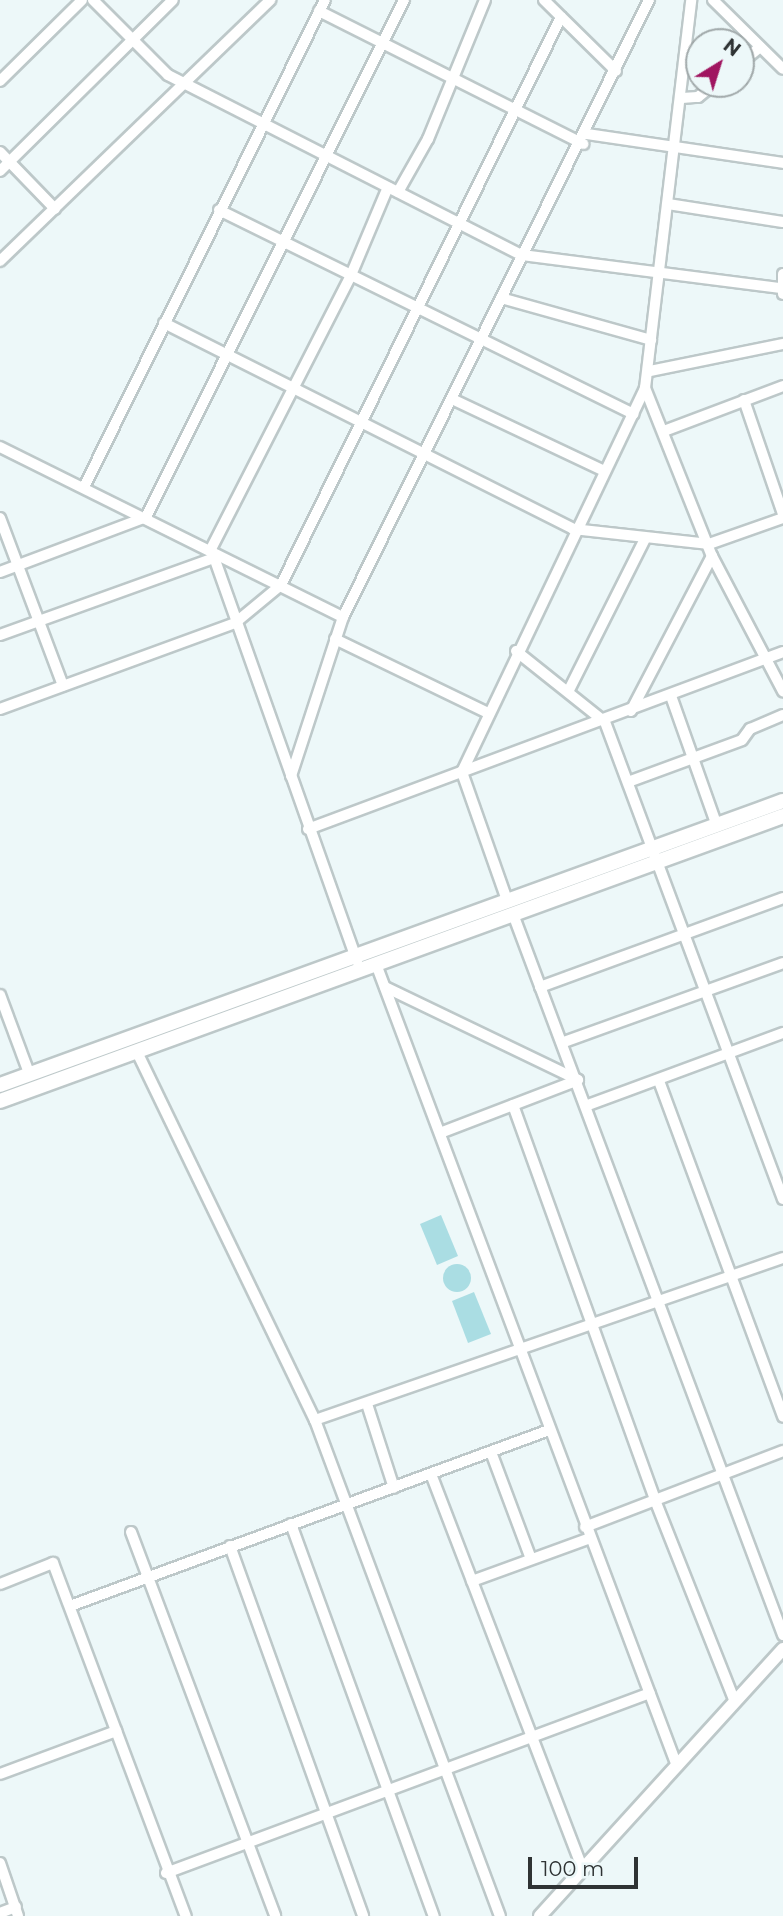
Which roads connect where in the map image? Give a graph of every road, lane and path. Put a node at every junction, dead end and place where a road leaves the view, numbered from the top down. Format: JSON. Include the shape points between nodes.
{"nodes":[{"id":1,"x":82,"y":0,"type":"edge"},
{"id":2,"x":93,"y":0,"type":"edge"},
{"id":3,"x":173,"y":0,"type":"edge"},
{"id":4,"x":270,"y":0,"type":"edge"},
{"id":5,"x":325,"y":0,"type":"edge"},
{"id":6,"x":404,"y":0,"type":"edge"},
{"id":7,"x":485,"y":0,"type":"edge"},
{"id":8,"x":544,"y":0,"type":"edge"},
{"id":9,"x":691,"y":0,"type":"edge"},
{"id":10,"x":713,"y":0,"type":"edge"},
{"id":11,"x":644,"y":3,"type":"edge"},
{"id":12,"x":319,"y":11,"type":"junction"},
{"id":13,"x":561,"y":17,"type":"junction"},
{"id":14,"x":133,"y":40,"type":"junction"},
{"id":15,"x":382,"y":45,"type":"junction"},
{"id":16,"x":760,"y":47,"type":"junction"},
{"id":17,"x":755,"y":51,"type":"edge"},
{"id":18,"x":783,"y":69,"type":"edge"},
{"id":19,"x":616,"y":71,"type":"junction"},
{"id":20,"x":449,"y":80,"type":"junction"},
{"id":21,"x":0,"y":81,"type":"edge"},
{"id":22,"x":185,"y":83,"type":"junction"},
{"id":23,"x":682,"y":98,"type":"junction"},
{"id":24,"x":685,"y":98,"type":"edge"},
{"id":25,"x":514,"y":112,"type":"junction"},
{"id":26,"x":260,"y":120,"type":"junction"},
{"id":27,"x":585,"y":139,"type":"junction"},
{"id":28,"x":674,"y":151,"type":"junction"},
{"id":29,"x":0,"y":152,"type":"edge"},
{"id":30,"x":325,"y":155,"type":"junction"},
{"id":31,"x":10,"y":162,"type":"junction"},
{"id":32,"x":783,"y":163,"type":"edge"},
{"id":33,"x":0,"y":171,"type":"edge"},
{"id":34,"x":393,"y":189,"type":"junction"},
{"id":35,"x":668,"y":204,"type":"junction"},
{"id":36,"x":55,"y":209,"type":"junction"},
{"id":37,"x":219,"y":209,"type":"junction"},
{"id":38,"x":783,"y":222,"type":"edge"},
{"id":39,"x":460,"y":224,"type":"junction"},
{"id":40,"x":284,"y":243,"type":"junction"},
{"id":41,"x":522,"y":255,"type":"junction"},
{"id":42,"x":0,"y":261,"type":"edge"},
{"id":43,"x":351,"y":275,"type":"junction"},
{"id":44,"x":657,"y":276,"type":"junction"},
{"id":45,"x":782,"y":284,"type":"edge"},
{"id":46,"x":501,"y":298,"type":"junction"},
{"id":47,"x":420,"y":306,"type":"junction"},
{"id":48,"x":164,"y":323,"type":"junction"},
{"id":49,"x":482,"y":337,"type":"junction"},
{"id":50,"x":651,"y":341,"type":"junction"},
{"id":51,"x":783,"y":344,"type":"edge"},
{"id":52,"x":226,"y":356,"type":"junction"},
{"id":53,"x":650,"y":371,"type":"junction"},
{"id":54,"x":783,"y":386,"type":"edge"},
{"id":55,"x":645,"y":388,"type":"junction"},
{"id":56,"x":292,"y":389,"type":"junction"},
{"id":57,"x":452,"y":399,"type":"junction"},
{"id":58,"x":744,"y":400,"type":"junction"},
{"id":59,"x":634,"y":414,"type":"junction"},
{"id":60,"x":360,"y":424,"type":"junction"},
{"id":61,"x":664,"y":431,"type":"junction"},
{"id":62,"x":0,"y":446,"type":"edge"},
{"id":63,"x":423,"y":458,"type":"junction"},
{"id":64,"x":604,"y":471,"type":"junction"},
{"id":65,"x":84,"y":487,"type":"junction"},
{"id":66,"x":783,"y":516,"type":"edge"},
{"id":67,"x":146,"y":517,"type":"junction"},
{"id":68,"x":0,"y":518,"type":"edge"},
{"id":69,"x":573,"y":529,"type":"junction"},
{"id":70,"x":645,"y":538,"type":"junction"},
{"id":71,"x":710,"y":550,"type":"junction"},
{"id":72,"x":212,"y":554,"type":"junction"},
{"id":73,"x":18,"y":565,"type":"junction"},
{"id":74,"x":0,"y":572,"type":"edge"},
{"id":75,"x":281,"y":585,"type":"junction"},
{"id":76,"x":343,"y":617,"type":"junction"},
{"id":77,"x":38,"y":621,"type":"junction"},
{"id":78,"x":235,"y":623,"type":"junction"},
{"id":79,"x":0,"y":635,"type":"edge"},
{"id":80,"x":335,"y":639,"type":"junction"},
{"id":81,"x":516,"y":651,"type":"junction"},
{"id":82,"x":783,"y":652,"type":"edge"},
{"id":83,"x":766,"y":659,"type":"junction"},
{"id":84,"x":63,"y":686,"type":"junction"},
{"id":85,"x":569,"y":690,"type":"junction"},
{"id":86,"x":783,"y":691,"type":"edge"},
{"id":87,"x":671,"y":696,"type":"junction"},
{"id":88,"x":0,"y":709,"type":"edge"},
{"id":89,"x":631,"y":710,"type":"junction"},
{"id":90,"x":488,"y":713,"type":"junction"},
{"id":91,"x":783,"y":715,"type":"edge"},
{"id":92,"x":605,"y":722,"type":"junction"},
{"id":93,"x":692,"y":758,"type":"junction"},
{"id":94,"x":462,"y":772,"type":"junction"},
{"id":95,"x":290,"y":776,"type":"junction"},
{"id":96,"x":628,"y":782,"type":"junction"},
{"id":97,"x":783,"y":801,"type":"edge"},
{"id":98,"x":783,"y":816,"type":"edge"},
{"id":99,"x":717,"y":826,"type":"junction"},
{"id":100,"x":308,"y":829,"type":"junction"},
{"id":101,"x":656,"y":855,"type":"junction"},
{"id":102,"x":783,"y":898,"type":"edge"},
{"id":103,"x":510,"y":907,"type":"junction"},
{"id":104,"x":685,"y":934,"type":"junction"},
{"id":105,"x":783,"y":963,"type":"edge"},
{"id":106,"x":358,"y":964,"type":"junction"},
{"id":107,"x":376,"y":964,"type":"junction"},
{"id":108,"x":385,"y":987,"type":"junction"},
{"id":109,"x":540,"y":987,"type":"junction"},
{"id":110,"x":705,"y":992,"type":"junction"},
{"id":111,"x":0,"y":995,"type":"edge"},
{"id":112,"x":783,"y":1033,"type":"edge"},
{"id":113,"x":564,"y":1042,"type":"junction"},
{"id":114,"x":136,"y":1052,"type":"junction"},
{"id":115,"x":728,"y":1054,"type":"junction"},
{"id":116,"x":29,"y":1073,"type":"junction"},
{"id":117,"x":578,"y":1080,"type":"junction"},
{"id":118,"x":659,"y":1081,"type":"junction"},
{"id":119,"x":0,"y":1085,"type":"edge"},
{"id":120,"x":0,"y":1101,"type":"edge"},
{"id":121,"x":513,"y":1105,"type":"junction"},
{"id":122,"x":588,"y":1105,"type":"junction"},
{"id":123,"x":440,"y":1133,"type":"junction"},
{"id":124,"x":783,"y":1199,"type":"edge"},
{"id":125,"x":783,"y":1258,"type":"edge"},
{"id":126,"x":732,"y":1278,"type":"junction"},
{"id":127,"x":660,"y":1302,"type":"junction"},
{"id":128,"x":594,"y":1326,"type":"junction"},
{"id":129,"x":522,"y":1353,"type":"junction"},
{"id":130,"x":367,"y":1404,"type":"junction"},
{"id":131,"x":783,"y":1417,"type":"edge"},
{"id":132,"x":315,"y":1420,"type":"junction"},
{"id":133,"x":549,"y":1430,"type":"junction"},
{"id":134,"x":783,"y":1451,"type":"edge"},
{"id":135,"x":491,"y":1452,"type":"junction"},
{"id":136,"x":431,"y":1474,"type":"junction"},
{"id":137,"x":723,"y":1475,"type":"junction"},
{"id":138,"x":394,"y":1488,"type":"junction"},
{"id":139,"x":655,"y":1500,"type":"junction"},
{"id":140,"x":346,"y":1506,"type":"junction"},
{"id":141,"x":291,"y":1524,"type":"junction"},
{"id":142,"x":131,"y":1532,"type":"dead end"},
{"id":143,"x":588,"y":1532,"type":"junction"},
{"id":144,"x":230,"y":1546,"type":"junction"},
{"id":145,"x":531,"y":1559,"type":"junction"},
{"id":146,"x":145,"y":1580,"type":"junction"},
{"id":147,"x":472,"y":1581,"type":"junction"},
{"id":148,"x":0,"y":1584,"type":"edge"},
{"id":149,"x":70,"y":1606,"type":"junction"},
{"id":150,"x":783,"y":1635,"type":"edge"},
{"id":151,"x":783,"y":1649,"type":"edge"},
{"id":152,"x":650,"y":1693,"type":"junction"},
{"id":153,"x":735,"y":1702,"type":"junction"},
{"id":154,"x":116,"y":1731,"type":"junction"},
{"id":155,"x":532,"y":1738,"type":"junction"},
{"id":156,"x":677,"y":1766,"type":"junction"},
{"id":157,"x":445,"y":1768,"type":"junction"},
{"id":158,"x":0,"y":1774,"type":"edge"},
{"id":159,"x":385,"y":1790,"type":"junction"},
{"id":160,"x":324,"y":1814,"type":"junction"},
{"id":161,"x":249,"y":1843,"type":"junction"},
{"id":162,"x":0,"y":1863,"type":"edge"},
{"id":163,"x":582,"y":1867,"type":"junction"},
{"id":164,"x":166,"y":1873,"type":"junction"},
{"id":165,"x":17,"y":1912,"type":"edge"},
{"id":166,"x":0,"y":1913,"type":"edge"},
{"id":167,"x":186,"y":1916,"type":"edge"},
{"id":168,"x":275,"y":1916,"type":"edge"},
{"id":169,"x":363,"y":1916,"type":"edge"},
{"id":170,"x":434,"y":1916,"type":"edge"},
{"id":171,"x":500,"y":1916,"type":"edge"},
{"id":172,"x":540,"y":1916,"type":"edge"}],
"edges":[{"from":1,"to":21,"type":"street"},
{"from":2,"to":14,"type":"street"},
{"from":3,"to":14,"type":"street"},
{"from":4,"to":22,"type":"street"},
{"from":5,"to":12,"type":"street"},
{"from":6,"to":15,"type":"street"},
{"from":7,"to":20,"type":"street"},
{"from":8,"to":13,"type":"street"},
{"from":9,"to":23,"type":"street"},
{"from":10,"to":16,"type":"street"},
{"from":11,"to":19,"type":"street"},
{"from":12,"to":15,"type":"street"},
{"from":12,"to":26,"type":"street"},
{"from":13,"to":19,"type":"street"},
{"from":13,"to":25,"type":"street"},
{"from":14,"to":22,"type":"street"},
{"from":14,"to":31,"type":"street"},
{"from":15,"to":20,"type":"street"},
{"from":15,"to":30,"type":"street"},
{"from":16,"to":17,"type":"street"},
{"from":16,"to":18,"type":"street"},
{"from":19,"to":27,"type":"street"},
{"from":20,"to":25,"type":"street"},
{"from":20,"to":34,"type":"street","via":[[428,139]]},
{"from":22,"to":26,"type":"street"},
{"from":22,"to":36,"type":"street"},
{"from":23,"to":24,"type":"street"},
{"from":23,"to":28,"type":"street"},
{"from":25,"to":27,"type":"street"},
{"from":25,"to":39,"type":"street"},
{"from":26,"to":30,"type":"street"},
{"from":26,"to":37,"type":"street"},
{"from":27,"to":28,"type":"street"},
{"from":27,"to":41,"type":"street"},
{"from":28,"to":32,"type":"street"},
{"from":28,"to":35,"type":"street"},
{"from":29,"to":31,"type":"street"},
{"from":30,"to":34,"type":"street"},
{"from":30,"to":40,"type":"street"},
{"from":31,"to":33,"type":"street"},
{"from":31,"to":36,"type":"street"},
{"from":34,"to":39,"type":"street"},
{"from":34,"to":43,"type":"street"},
{"from":35,"to":38,"type":"street"},
{"from":35,"to":44,"type":"street"},
{"from":36,"to":42,"type":"street"},
{"from":37,"to":40,"type":"street"},
{"from":37,"to":48,"type":"street"},
{"from":39,"to":41,"type":"street"},
{"from":39,"to":47,"type":"street"},
{"from":40,"to":43,"type":"street"},
{"from":40,"to":52,"type":"street"},
{"from":41,"to":44,"type":"street"},
{"from":41,"to":46,"type":"street"},
{"from":43,"to":47,"type":"street"},
{"from":43,"to":56,"type":"street"},
{"from":44,"to":45,"type":"street"},
{"from":44,"to":50,"type":"street"},
{"from":46,"to":49,"type":"street"},
{"from":46,"to":50,"type":"street"},
{"from":47,"to":49,"type":"street"},
{"from":47,"to":60,"type":"street"},
{"from":48,"to":52,"type":"street"},
{"from":48,"to":65,"type":"street"},
{"from":49,"to":57,"type":"street"},
{"from":49,"to":59,"type":"street"},
{"from":50,"to":53,"type":"street"},
{"from":51,"to":53,"type":"street"},
{"from":52,"to":56,"type":"street"},
{"from":52,"to":67,"type":"street"},
{"from":53,"to":55,"type":"street"},
{"from":54,"to":58,"type":"street"},
{"from":55,"to":59,"type":"street"},
{"from":55,"to":61,"type":"street"},
{"from":56,"to":60,"type":"street"},
{"from":56,"to":72,"type":"street"},
{"from":57,"to":63,"type":"street"},
{"from":57,"to":64,"type":"street"},
{"from":58,"to":61,"type":"street"},
{"from":58,"to":66,"type":"street"},
{"from":59,"to":64,"type":"street"},
{"from":60,"to":63,"type":"street"},
{"from":60,"to":75,"type":"street"},
{"from":61,"to":71,"type":"street"},
{"from":62,"to":65,"type":"street"},
{"from":63,"to":69,"type":"street"},
{"from":63,"to":76,"type":"street"},
{"from":64,"to":69,"type":"street"},
{"from":65,"to":67,"type":"street"},
{"from":66,"to":71,"type":"street"},
{"from":67,"to":72,"type":"street"},
{"from":67,"to":73,"type":"street"},
{"from":68,"to":73,"type":"street"},
{"from":69,"to":70,"type":"street"},
{"from":69,"to":81,"type":"street"},
{"from":70,"to":71,"type":"street"},
{"from":70,"to":85,"type":"street"},
{"from":71,"to":83,"type":"street"},
{"from":71,"to":89,"type":"street"},
{"from":72,"to":75,"type":"street"},
{"from":72,"to":77,"type":"street"},
{"from":72,"to":78,"type":"street"},
{"from":73,"to":74,"type":"street"},
{"from":73,"to":77,"type":"street"},
{"from":75,"to":76,"type":"street"},
{"from":75,"to":78,"type":"street"},
{"from":76,"to":80,"type":"street"},
{"from":77,"to":79,"type":"street"},
{"from":77,"to":84,"type":"street"},
{"from":78,"to":84,"type":"street"},
{"from":78,"to":95,"type":"street"},
{"from":80,"to":90,"type":"street"},
{"from":80,"to":95,"type":"street"},
{"from":81,"to":85,"type":"street"},
{"from":81,"to":90,"type":"street"},
{"from":82,"to":83,"type":"street"},
{"from":83,"to":86,"type":"street"},
{"from":83,"to":87,"type":"street"},
{"from":84,"to":88,"type":"street"},
{"from":85,"to":92,"type":"street"},
{"from":87,"to":89,"type":"street"},
{"from":87,"to":93,"type":"street"},
{"from":89,"to":92,"type":"street"},
{"from":90,"to":94,"type":"street"},
{"from":91,"to":93,"type":"street","via":[[750,729],[743,740]]},
{"from":92,"to":94,"type":"street"},
{"from":92,"to":96,"type":"street"},
{"from":93,"to":96,"type":"street"},
{"from":93,"to":99,"type":"street"},
{"from":94,"to":100,"type":"street"},
{"from":94,"to":103,"type":"street"},
{"from":95,"to":100,"type":"street"},
{"from":96,"to":101,"type":"street"},
{"from":97,"to":99,"type":"highway"},
{"from":98,"to":101,"type":"highway"},
{"from":99,"to":101,"type":"highway"},
{"from":100,"to":106,"type":"street"},
{"from":101,"to":103,"type":"highway"},
{"from":101,"to":104,"type":"street"},
{"from":102,"to":104,"type":"street"},
{"from":103,"to":106,"type":"highway"},
{"from":103,"to":107,"type":"highway"},
{"from":103,"to":109,"type":"street"},
{"from":104,"to":109,"type":"street"},
{"from":104,"to":110,"type":"street"},
{"from":105,"to":110,"type":"street"},
{"from":106,"to":107,"type":"highway"},
{"from":106,"to":114,"type":"highway"},
{"from":106,"to":116,"type":"highway"},
{"from":107,"to":108,"type":"street"},
{"from":108,"to":117,"type":"street"},
{"from":108,"to":123,"type":"street"},
{"from":109,"to":113,"type":"street"},
{"from":110,"to":113,"type":"street"},
{"from":110,"to":115,"type":"street"},
{"from":111,"to":116,"type":"street"},
{"from":112,"to":115,"type":"street"},
{"from":113,"to":117,"type":"street"},
{"from":114,"to":120,"type":"highway"},
{"from":114,"to":132,"type":"street"},
{"from":115,"to":118,"type":"street"},
{"from":115,"to":124,"type":"street"},
{"from":116,"to":119,"type":"highway"},
{"from":117,"to":121,"type":"street"},
{"from":117,"to":122,"type":"street"},
{"from":118,"to":122,"type":"street"},
{"from":118,"to":126,"type":"street"},
{"from":121,"to":123,"type":"street"},
{"from":121,"to":128,"type":"street"},
{"from":122,"to":127,"type":"street"},
{"from":123,"to":129,"type":"street"},
{"from":125,"to":126,"type":"street"},
{"from":126,"to":127,"type":"street"},
{"from":126,"to":131,"type":"street"},
{"from":127,"to":128,"type":"street"},
{"from":127,"to":137,"type":"street"},
{"from":128,"to":129,"type":"street"},
{"from":128,"to":139,"type":"street"},
{"from":129,"to":130,"type":"street"},
{"from":129,"to":133,"type":"street"},
{"from":130,"to":132,"type":"street"},
{"from":130,"to":138,"type":"street"},
{"from":132,"to":140,"type":"street"},
{"from":133,"to":135,"type":"street"},
{"from":133,"to":143,"type":"street"},
{"from":134,"to":137,"type":"street"},
{"from":135,"to":136,"type":"street"},
{"from":135,"to":145,"type":"street"},
{"from":136,"to":138,"type":"street"},
{"from":136,"to":147,"type":"street"},
{"from":137,"to":139,"type":"street"},
{"from":137,"to":150,"type":"street"},
{"from":138,"to":140,"type":"street"},
{"from":139,"to":143,"type":"street"},
{"from":139,"to":153,"type":"street"},
{"from":140,"to":141,"type":"street"},
{"from":140,"to":157,"type":"street"},
{"from":141,"to":144,"type":"street"},
{"from":141,"to":159,"type":"street"},
{"from":142,"to":146,"type":"street"},
{"from":143,"to":145,"type":"street"},
{"from":143,"to":152,"type":"street"},
{"from":144,"to":146,"type":"street"},
{"from":144,"to":160,"type":"street"},
{"from":145,"to":147,"type":"street"},
{"from":146,"to":149,"type":"street"},
{"from":146,"to":161,"type":"street"},
{"from":147,"to":155,"type":"street"},
{"from":148,"to":149,"type":"street","via":[[53,1563]]},
{"from":149,"to":154,"type":"street"},
{"from":151,"to":153,"type":"main road"},
{"from":152,"to":155,"type":"street"},
{"from":152,"to":156,"type":"street"},
{"from":153,"to":156,"type":"main road"},
{"from":154,"to":158,"type":"street"},
{"from":154,"to":164,"type":"street"},
{"from":155,"to":157,"type":"street"},
{"from":155,"to":163,"type":"street"},
{"from":156,"to":163,"type":"main road"},
{"from":157,"to":159,"type":"street"},
{"from":157,"to":171,"type":"street"},
{"from":159,"to":160,"type":"street"},
{"from":159,"to":170,"type":"street"},
{"from":160,"to":161,"type":"street"},
{"from":160,"to":169,"type":"street"},
{"from":161,"to":164,"type":"street"},
{"from":161,"to":168,"type":"street"},
{"from":162,"to":165,"type":"street"},
{"from":163,"to":172,"type":"main road"},
{"from":164,"to":167,"type":"street"},
{"from":165,"to":166,"type":"street"}]}
